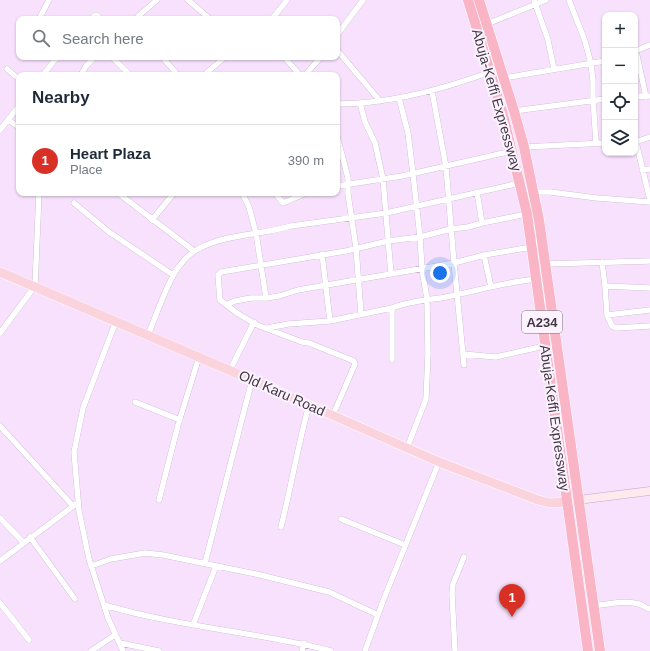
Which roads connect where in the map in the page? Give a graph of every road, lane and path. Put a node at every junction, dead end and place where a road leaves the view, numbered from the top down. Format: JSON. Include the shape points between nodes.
{"nodes":[{"id":1,"x":49,"y":0,"type":"edge"},
{"id":2,"x":157,"y":0,"type":"edge"},
{"id":3,"x":188,"y":0,"type":"edge"},
{"id":4,"x":287,"y":0,"type":"edge"},
{"id":5,"x":363,"y":0,"type":"edge"},
{"id":6,"x":468,"y":0,"type":"edge"},
{"id":7,"x":479,"y":0,"type":"edge"},
{"id":8,"x":546,"y":0,"type":"edge"},
{"id":9,"x":569,"y":0,"type":"edge"},
{"id":10,"x":535,"y":3,"type":"edge"},
{"id":11,"x":41,"y":16,"type":"edge"},
{"id":12,"x":139,"y":16,"type":"edge"},
{"id":13,"x":207,"y":16,"type":"edge"},
{"id":14,"x":274,"y":16,"type":"edge"},
{"id":15,"x":487,"y":24,"type":"junction"},
{"id":16,"x":340,"y":31,"type":"edge"},
{"id":17,"x":650,"y":45,"type":"edge"},
{"id":18,"x":638,"y":50,"type":"edge"},
{"id":19,"x":340,"y":54,"type":"edge"},
{"id":20,"x":55,"y":60,"type":"edge"},
{"id":21,"x":92,"y":60,"type":"edge"},
{"id":22,"x":115,"y":60,"type":"edge"},
{"id":23,"x":165,"y":60,"type":"edge"},
{"id":24,"x":222,"y":60,"type":"edge"},
{"id":25,"x":287,"y":60,"type":"edge"},
{"id":26,"x":318,"y":60,"type":"edge"},
{"id":27,"x":638,"y":61,"type":"edge"},
{"id":28,"x":602,"y":62,"type":"edge"},
{"id":29,"x":591,"y":64,"type":"junction"},
{"id":30,"x":7,"y":69,"type":"dead end"},
{"id":31,"x":554,"y":69,"type":"junction"},
{"id":32,"x":45,"y":72,"type":"edge"},
{"id":33,"x":83,"y":72,"type":"edge"},
{"id":34,"x":127,"y":72,"type":"edge"},
{"id":35,"x":175,"y":72,"type":"edge"},
{"id":36,"x":208,"y":72,"type":"edge"},
{"id":37,"x":297,"y":72,"type":"edge"},
{"id":38,"x":308,"y":72,"type":"edge"},
{"id":39,"x":490,"y":72,"type":"junction"},
{"id":40,"x":16,"y":76,"type":"edge"},
{"id":41,"x":504,"y":78,"type":"junction"},
{"id":42,"x":432,"y":91,"type":"junction"},
{"id":43,"x":648,"y":96,"type":"edge"},
{"id":44,"x":638,"y":97,"type":"edge"},
{"id":45,"x":399,"y":98,"type":"junction"},
{"id":46,"x":593,"y":99,"type":"junction"},
{"id":47,"x":602,"y":99,"type":"edge"},
{"id":48,"x":380,"y":101,"type":"junction"},
{"id":49,"x":360,"y":103,"type":"junction"},
{"id":50,"x":340,"y":104,"type":"edge"},
{"id":51,"x":16,"y":110,"type":"edge"},
{"id":52,"x":514,"y":110,"type":"junction"},
{"id":53,"x":8,"y":120,"type":"junction"},
{"id":54,"x":16,"y":125,"type":"edge"},
{"id":55,"x":0,"y":130,"type":"edge"},
{"id":56,"x":650,"y":137,"type":"edge"},
{"id":57,"x":638,"y":141,"type":"edge"},
{"id":58,"x":596,"y":143,"type":"junction"},
{"id":59,"x":602,"y":143,"type":"edge"},
{"id":60,"x":340,"y":147,"type":"edge"},
{"id":61,"x":524,"y":147,"type":"junction"},
{"id":62,"x":512,"y":151,"type":"junction"},
{"id":63,"x":638,"y":154,"type":"edge"},
{"id":64,"x":446,"y":167,"type":"junction"},
{"id":65,"x":650,"y":169,"type":"edge"},
{"id":66,"x":642,"y":170,"type":"junction"},
{"id":67,"x":413,"y":174,"type":"junction"},
{"id":68,"x":383,"y":179,"type":"junction"},
{"id":69,"x":520,"y":183,"type":"junction"},
{"id":70,"x":348,"y":184,"type":"junction"},
{"id":71,"x":340,"y":185,"type":"edge"},
{"id":72,"x":477,"y":192,"type":"junction"},
{"id":73,"x":533,"y":192,"type":"junction"},
{"id":74,"x":39,"y":196,"type":"edge"},
{"id":75,"x":122,"y":196,"type":"edge"},
{"id":76,"x":172,"y":196,"type":"edge"},
{"id":77,"x":244,"y":196,"type":"edge"},
{"id":78,"x":277,"y":196,"type":"edge"},
{"id":79,"x":299,"y":196,"type":"edge"},
{"id":80,"x":448,"y":198,"type":"junction"},
{"id":81,"x":650,"y":201,"type":"edge"},
{"id":82,"x":74,"y":203,"type":"dead end"},
{"id":83,"x":416,"y":206,"type":"junction"},
{"id":84,"x":386,"y":213,"type":"junction"},
{"id":85,"x":527,"y":214,"type":"junction"},
{"id":86,"x":351,"y":217,"type":"junction"},
{"id":87,"x":152,"y":220,"type":"junction"},
{"id":88,"x":482,"y":223,"type":"junction"},
{"id":89,"x":452,"y":229,"type":"junction"},
{"id":90,"x":256,"y":233,"type":"junction"},
{"id":91,"x":420,"y":237,"type":"junction"},
{"id":92,"x":388,"y":241,"type":"junction"},
{"id":93,"x":532,"y":247,"type":"junction"},
{"id":94,"x":356,"y":248,"type":"junction"},
{"id":95,"x":194,"y":251,"type":"junction"},
{"id":96,"x":322,"y":254,"type":"junction"},
{"id":97,"x":484,"y":256,"type":"junction"},
{"id":98,"x":650,"y":261,"type":"edge"},
{"id":99,"x":602,"y":262,"type":"junction"},
{"id":100,"x":454,"y":263,"type":"junction"},
{"id":101,"x":546,"y":264,"type":"junction"},
{"id":102,"x":260,"y":265,"type":"junction"},
{"id":103,"x":422,"y":269,"type":"junction"},
{"id":104,"x":0,"y":272,"type":"edge"},
{"id":105,"x":391,"y":274,"type":"junction"},
{"id":106,"x":174,"y":275,"type":"junction"},
{"id":107,"x":536,"y":278,"type":"junction"},
{"id":108,"x":359,"y":279,"type":"junction"},
{"id":109,"x":35,"y":286,"type":"junction"},
{"id":110,"x":326,"y":286,"type":"junction"},
{"id":111,"x":605,"y":286,"type":"junction"},
{"id":112,"x":491,"y":287,"type":"junction"},
{"id":113,"x":650,"y":288,"type":"edge"},
{"id":114,"x":457,"y":294,"type":"junction"},
{"id":115,"x":266,"y":298,"type":"junction"},
{"id":116,"x":427,"y":299,"type":"junction"},
{"id":117,"x":226,"y":305,"type":"junction"},
{"id":118,"x":392,"y":308,"type":"junction"},
{"id":119,"x":650,"y":310,"type":"edge"},
{"id":120,"x":361,"y":314,"type":"junction"},
{"id":121,"x":607,"y":315,"type":"junction"},
{"id":122,"x":116,"y":321,"type":"junction"},
{"id":123,"x":330,"y":321,"type":"junction"},
{"id":124,"x":254,"y":322,"type":"junction"},
{"id":125,"x":650,"y":326,"type":"edge"},
{"id":126,"x":268,"y":328,"type":"junction"},
{"id":127,"x":0,"y":333,"type":"edge"},
{"id":128,"x":148,"y":335,"type":"junction"},
{"id":129,"x":544,"y":346,"type":"junction"},
{"id":130,"x":463,"y":354,"type":"junction"},
{"id":131,"x":199,"y":357,"type":"junction"},
{"id":132,"x":392,"y":360,"type":"dead end"},
{"id":133,"x":464,"y":365,"type":"dead end"},
{"id":134,"x":230,"y":370,"type":"junction"},
{"id":135,"x":252,"y":380,"type":"junction"},
{"id":136,"x":135,"y":402,"type":"dead end"},
{"id":137,"x":309,"y":405,"type":"junction"},
{"id":138,"x":333,"y":415,"type":"junction"},
{"id":139,"x":180,"y":420,"type":"junction"},
{"id":140,"x":0,"y":426,"type":"edge"},
{"id":141,"x":407,"y":448,"type":"junction"},
{"id":142,"x":439,"y":462,"type":"junction"},
{"id":143,"x":650,"y":491,"type":"edge"},
{"id":144,"x":159,"y":500,"type":"dead end"},
{"id":145,"x":578,"y":500,"type":"junction"},
{"id":146,"x":567,"y":502,"type":"junction"},
{"id":147,"x":75,"y":504,"type":"junction"},
{"id":148,"x":0,"y":518,"type":"edge"},
{"id":149,"x":341,"y":519,"type":"dead end"},
{"id":150,"x":281,"y":527,"type":"dead end"},
{"id":151,"x":30,"y":537,"type":"junction"},
{"id":152,"x":23,"y":542,"type":"junction"},
{"id":153,"x":405,"y":545,"type":"junction"},
{"id":154,"x":464,"y":557,"type":"dead end"},
{"id":155,"x":0,"y":561,"type":"edge"},
{"id":156,"x":205,"y":563,"type":"junction"},
{"id":157,"x":91,"y":566,"type":"junction"},
{"id":158,"x":216,"y":566,"type":"junction"},
{"id":159,"x":75,"y":599,"type":"dead end"},
{"id":160,"x":0,"y":603,"type":"edge"},
{"id":161,"x":104,"y":605,"type":"junction"},
{"id":162,"x":593,"y":606,"type":"junction"},
{"id":163,"x":650,"y":609,"type":"edge"},
{"id":164,"x":378,"y":615,"type":"junction"},
{"id":165,"x":193,"y":625,"type":"junction"},
{"id":166,"x":115,"y":635,"type":"junction"},
{"id":167,"x":29,"y":640,"type":"dead end"},
{"id":168,"x":120,"y":643,"type":"junction"},
{"id":169,"x":304,"y":643,"type":"junction"},
{"id":170,"x":91,"y":651,"type":"edge"},
{"id":171,"x":123,"y":651,"type":"edge"},
{"id":172,"x":159,"y":651,"type":"edge"},
{"id":173,"x":302,"y":651,"type":"edge"},
{"id":174,"x":331,"y":651,"type":"edge"},
{"id":175,"x":365,"y":651,"type":"edge"},
{"id":176,"x":455,"y":651,"type":"edge"},
{"id":177,"x":588,"y":651,"type":"edge"},
{"id":178,"x":600,"y":651,"type":"edge"}],
"edges":[{"from":1,"to":11,"type":"street"},
{"from":2,"to":12,"type":"street"},
{"from":3,"to":13,"type":"street"},
{"from":4,"to":14,"type":"street"},
{"from":5,"to":16,"type":"street"},
{"from":6,"to":39,"type":"highway","name":"Abuja-Keffi Expressway","number":"A234"},
{"from":7,"to":15,"type":"highway","name":"Abuja-Keffi Expressway","number":"A234"},
{"from":8,"to":10,"type":"street"},
{"from":9,"to":29,"type":"street","via":[[586,41]]},
{"from":10,"to":15,"type":"street"},
{"from":10,"to":31,"type":"street","via":[[548,40]]},
{"from":15,"to":41,"type":"highway","name":"Abuja-Keffi Expressway","number":"A234"},
{"from":17,"to":18,"type":"street"},
{"from":19,"to":48,"type":"street"},
{"from":20,"to":32,"type":"street"},
{"from":21,"to":33,"type":"street"},
{"from":22,"to":34,"type":"street"},
{"from":23,"to":35,"type":"street"},
{"from":24,"to":36,"type":"street"},
{"from":25,"to":37,"type":"street"},
{"from":26,"to":38,"type":"street"},
{"from":27,"to":43,"type":"street"},
{"from":28,"to":29,"type":"street"},
{"from":29,"to":31,"type":"street"},
{"from":29,"to":46,"type":"street","via":[[594,81]]},
{"from":30,"to":40,"type":"street"},
{"from":31,"to":41,"type":"street"},
{"from":39,"to":42,"type":"street"},
{"from":39,"to":62,"type":"highway","name":"Abuja-Keffi Expressway","number":"A234"},
{"from":41,"to":52,"type":"highway","name":"Abuja-Keffi Expressway","number":"A234"},
{"from":42,"to":45,"type":"street"},
{"from":42,"to":64,"type":"street"},
{"from":43,"to":44,"type":"street"},
{"from":45,"to":48,"type":"street"},
{"from":45,"to":67,"type":"street","via":[[408,133]]},
{"from":46,"to":47,"type":"street"},
{"from":46,"to":52,"type":"street"},
{"from":46,"to":58,"type":"street"},
{"from":48,"to":49,"type":"street"},
{"from":49,"to":50,"type":"street"},
{"from":49,"to":68,"type":"street","via":[[375,143]]},
{"from":51,"to":53,"type":"street"},
{"from":52,"to":61,"type":"highway","name":"Abuja-Keffi Expressway","number":"A234"},
{"from":53,"to":54,"type":"street"},
{"from":53,"to":55,"type":"street"},
{"from":56,"to":57,"type":"street"},
{"from":58,"to":59,"type":"street"},
{"from":58,"to":61,"type":"street"},
{"from":60,"to":70,"type":"street"},
{"from":61,"to":73,"type":"highway","name":"Abuja-Keffi Expressway","number":"A234"},
{"from":62,"to":64,"type":"street"},
{"from":62,"to":69,"type":"highway","name":"Abuja-Keffi Expressway","number":"A234"},
{"from":63,"to":66,"type":"street"},
{"from":64,"to":67,"type":"street"},
{"from":64,"to":80,"type":"street"},
{"from":65,"to":66,"type":"street"},
{"from":66,"to":81,"type":"street"},
{"from":67,"to":68,"type":"street"},
{"from":67,"to":83,"type":"street"},
{"from":68,"to":70,"type":"street"},
{"from":68,"to":84,"type":"street"},
{"from":69,"to":72,"type":"street"},
{"from":69,"to":85,"type":"highway","name":"Abuja-Keffi Expressway","number":"A234"},
{"from":70,"to":71,"type":"street"},
{"from":70,"to":86,"type":"street"},
{"from":72,"to":80,"type":"street"},
{"from":72,"to":88,"type":"street"},
{"from":73,"to":81,"type":"street"},
{"from":73,"to":101,"type":"highway","name":"Abuja-Keffi Expressway","number":"A234"},
{"from":74,"to":109,"type":"street"},
{"from":75,"to":87,"type":"street"},
{"from":76,"to":87,"type":"street"},
{"from":77,"to":90,"type":"street"},
{"from":78,"to":79,"type":"street","via":[[283,203]]},
{"from":80,"to":83,"type":"street"},
{"from":80,"to":89,"type":"street"},
{"from":82,"to":106,"type":"street","via":[[109,232]]},
{"from":83,"to":84,"type":"street"},
{"from":83,"to":91,"type":"street"},
{"from":84,"to":86,"type":"street"},
{"from":84,"to":92,"type":"street"},
{"from":85,"to":88,"type":"street"},
{"from":85,"to":93,"type":"highway","name":"Abuja-Keffi Expressway","number":"A234"},
{"from":86,"to":90,"type":"street"},
{"from":86,"to":94,"type":"street"},
{"from":87,"to":95,"type":"street"},
{"from":88,"to":89,"type":"street"},
{"from":89,"to":91,"type":"street"},
{"from":89,"to":100,"type":"street"},
{"from":90,"to":95,"type":"street","via":[[210,243]]},
{"from":90,"to":102,"type":"street"},
{"from":91,"to":92,"type":"street"},
{"from":91,"to":103,"type":"street"},
{"from":92,"to":94,"type":"street"},
{"from":92,"to":105,"type":"street"},
{"from":93,"to":97,"type":"street"},
{"from":93,"to":107,"type":"highway","name":"Abuja-Keffi Expressway","number":"A234"},
{"from":94,"to":96,"type":"street"},
{"from":94,"to":108,"type":"street"},
{"from":95,"to":106,"type":"street"},
{"from":96,"to":102,"type":"street"},
{"from":96,"to":110,"type":"street"},
{"from":97,"to":100,"type":"street"},
{"from":97,"to":112,"type":"street"},
{"from":98,"to":99,"type":"street"},
{"from":99,"to":101,"type":"street"},
{"from":99,"to":111,"type":"street"},
{"from":100,"to":103,"type":"street"},
{"from":100,"to":114,"type":"street"},
{"from":101,"to":145,"type":"highway","name":"Abuja-Keffi Expressway","number":"A234"},
{"from":102,"to":115,"type":"street"},
{"from":102,"to":117,"type":"street","via":[[221,272],[218,276],[220,300]]},
{"from":103,"to":105,"type":"street"},
{"from":103,"to":116,"type":"street"},
{"from":104,"to":109,"type":"main road","name":"Old Karu Road"},
{"from":105,"to":108,"type":"street"},
{"from":106,"to":128,"type":"street"},
{"from":107,"to":112,"type":"street"},
{"from":107,"to":129,"type":"highway","name":"Abuja-Keffi Expressway","number":"A234"},
{"from":108,"to":110,"type":"street"},
{"from":108,"to":120,"type":"street"},
{"from":109,"to":122,"type":"main road","name":"Old Karu Road"},
{"from":109,"to":127,"type":"street"},
{"from":110,"to":115,"type":"street"},
{"from":110,"to":123,"type":"street"},
{"from":111,"to":113,"type":"street"},
{"from":111,"to":121,"type":"street"},
{"from":112,"to":114,"type":"street"},
{"from":114,"to":116,"type":"street"},
{"from":114,"to":130,"type":"street"},
{"from":115,"to":117,"type":"street","via":[[251,298]]},
{"from":116,"to":118,"type":"street"},
{"from":116,"to":141,"type":"street","via":[[426,399]]},
{"from":117,"to":124,"type":"street"},
{"from":118,"to":120,"type":"street"},
{"from":118,"to":132,"type":"street"},
{"from":119,"to":121,"type":"street"},
{"from":120,"to":123,"type":"street"},
{"from":121,"to":125,"type":"street","via":[[612,326],[616,328]]},
{"from":122,"to":128,"type":"main road","name":"Old Karu Road"},
{"from":122,"to":147,"type":"street","via":[[83,408],[74,452]]},
{"from":123,"to":126,"type":"street"},
{"from":124,"to":126,"type":"street"},
{"from":124,"to":134,"type":"street"},
{"from":126,"to":138,"type":"street","via":[[354,361],[355,364]]},
{"from":128,"to":131,"type":"main road","name":"Old Karu Road"},
{"from":129,"to":130,"type":"street","via":[[496,357]]},
{"from":129,"to":146,"type":"highway","name":"Abuja-Keffi Expressway","number":"A234"},
{"from":130,"to":133,"type":"street"},
{"from":131,"to":134,"type":"main road","name":"Old Karu Road"},
{"from":131,"to":139,"type":"street"},
{"from":134,"to":135,"type":"main road","name":"Old Karu Road"},
{"from":135,"to":137,"type":"main road","name":"Old Karu Road"},
{"from":135,"to":156,"type":"street"},
{"from":136,"to":139,"type":"street"},
{"from":137,"to":138,"type":"main road","name":"Old Karu Road"},
{"from":137,"to":150,"type":"street"},
{"from":138,"to":141,"type":"main road","name":"Old Karu Road"},
{"from":139,"to":144,"type":"street"},
{"from":140,"to":147,"type":"street"},
{"from":141,"to":142,"type":"main road","name":"Old Karu Road"},
{"from":142,"to":146,"type":"main road","name":"Old Karu Road","via":[[538,500]]},
{"from":142,"to":153,"type":"street"},
{"from":143,"to":145,"type":"main road"},
{"from":145,"to":162,"type":"highway","name":"Abuja-Keffi Expressway","number":"A234"},
{"from":146,"to":177,"type":"highway","name":"Abuja-Keffi Expressway","number":"A234"},
{"from":147,"to":151,"type":"street"},
{"from":147,"to":157,"type":"street"},
{"from":148,"to":152,"type":"street"},
{"from":149,"to":153,"type":"street"},
{"from":151,"to":152,"type":"street"},
{"from":151,"to":159,"type":"street"},
{"from":152,"to":155,"type":"street"},
{"from":153,"to":164,"type":"street"},
{"from":154,"to":176,"type":"street","via":[[453,584],[452,594]]},
{"from":156,"to":157,"type":"street","via":[[145,553],[111,559]]},
{"from":156,"to":158,"type":"street"},
{"from":157,"to":161,"type":"street"},
{"from":158,"to":164,"type":"street","via":[[329,592]]},
{"from":158,"to":165,"type":"street"},
{"from":160,"to":167,"type":"street"},
{"from":161,"to":165,"type":"street"},
{"from":161,"to":166,"type":"street"},
{"from":162,"to":163,"type":"street","via":[[621,602],[640,604]]},
{"from":162,"to":178,"type":"highway","name":"Abuja-Keffi Expressway","number":"A234"},
{"from":164,"to":175,"type":"street"},
{"from":165,"to":169,"type":"street"},
{"from":166,"to":168,"type":"street"},
{"from":166,"to":170,"type":"street"},
{"from":168,"to":171,"type":"street"},
{"from":168,"to":172,"type":"street"},
{"from":169,"to":173,"type":"street"},
{"from":169,"to":174,"type":"street"}]}
